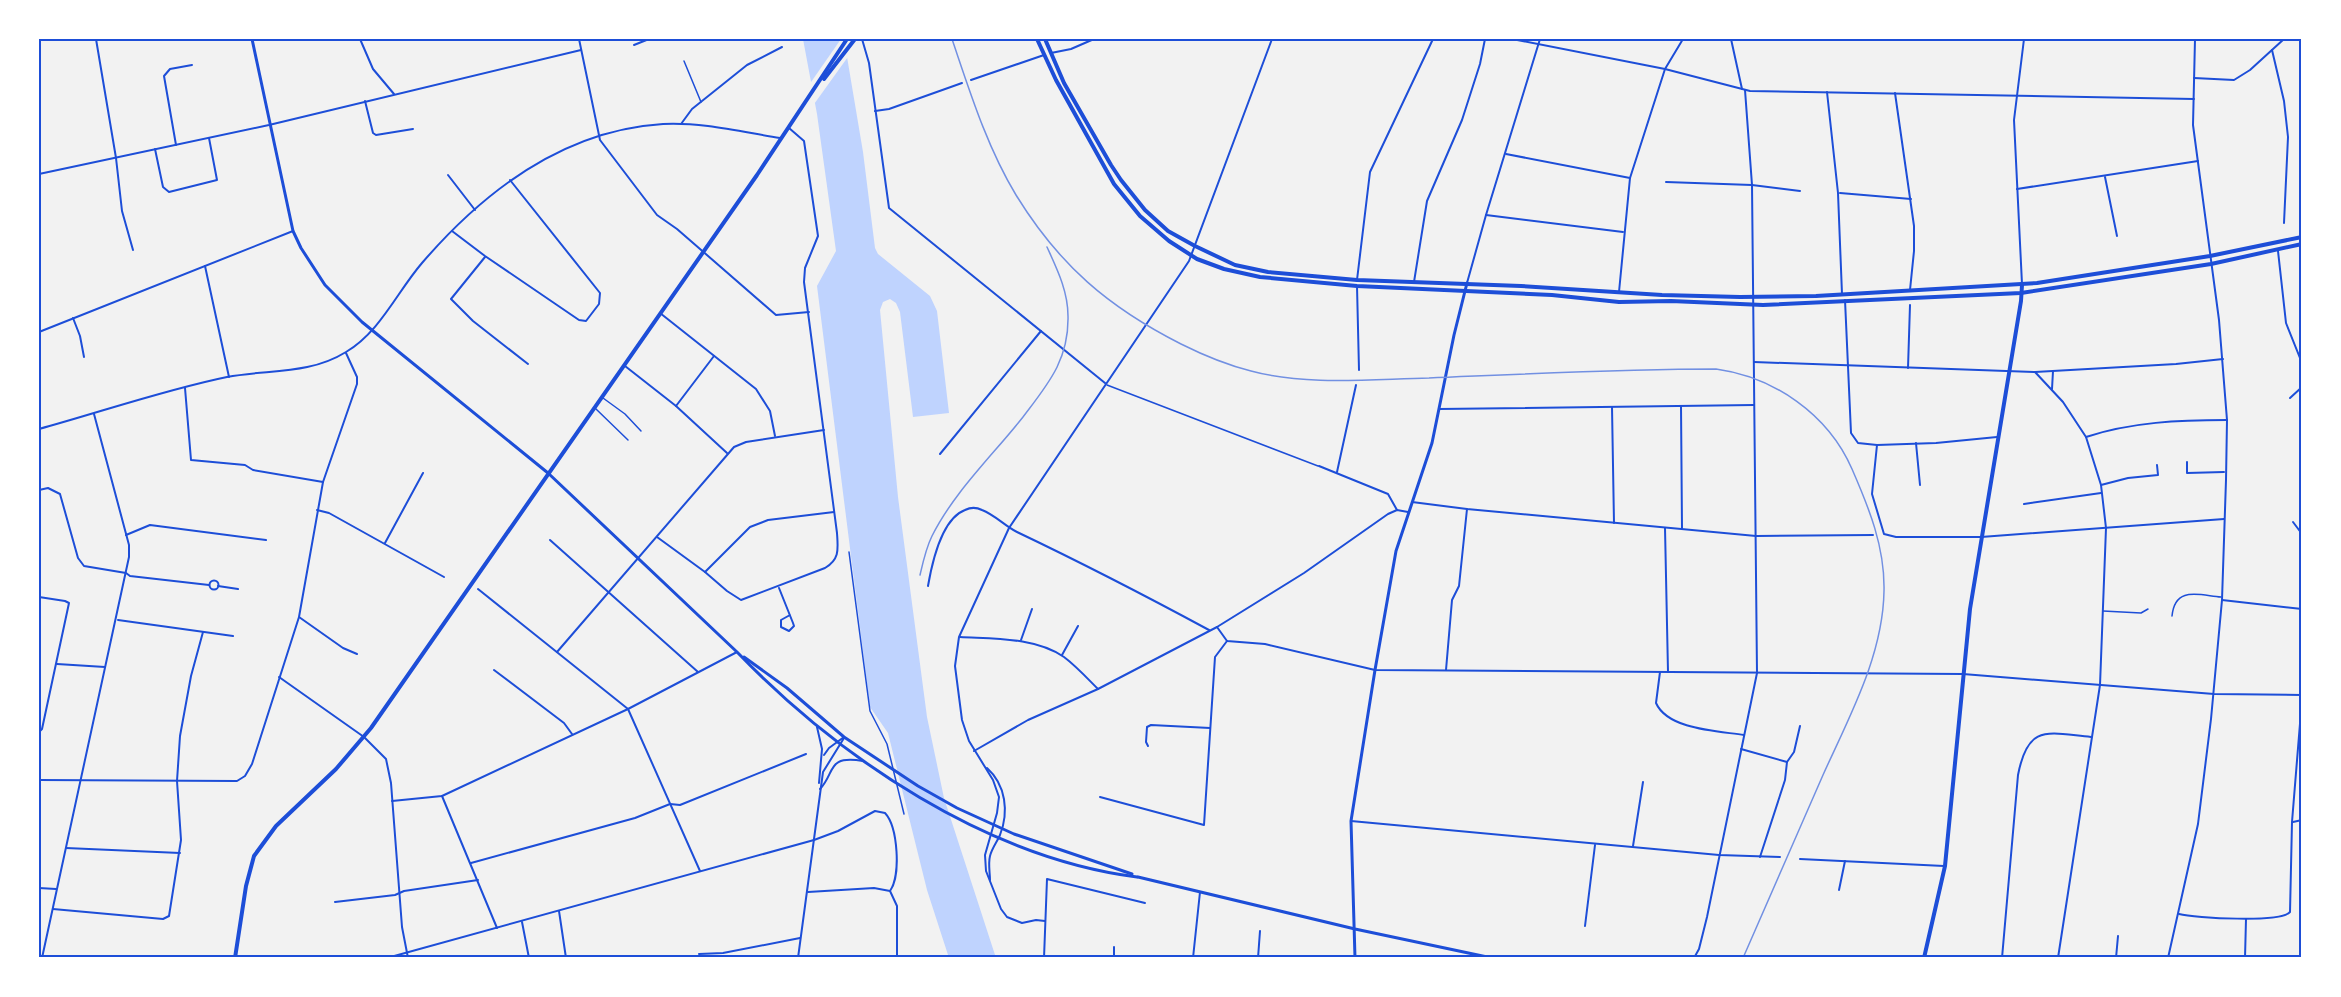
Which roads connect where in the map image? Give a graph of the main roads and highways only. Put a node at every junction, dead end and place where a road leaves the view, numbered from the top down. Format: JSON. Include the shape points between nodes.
{"nodes":[{"id":1,"x":847,"y":39,"type":"edge"},
{"id":2,"x":855,"y":39,"type":"edge"},
{"id":3,"x":1037,"y":39,"type":"edge"},
{"id":4,"x":1045,"y":39,"type":"edge"},
{"id":5,"x":809,"y":98,"type":"junction"},
{"id":6,"x":2302,"y":237,"type":"edge"},
{"id":7,"x":2302,"y":244,"type":"edge"},
{"id":8,"x":2022,"y":285,"type":"junction"},
{"id":9,"x":2022,"y":293,"type":"junction"},
{"id":10,"x":235,"y":958,"type":"edge"},
{"id":11,"x":1924,"y":958,"type":"edge"}],
"edges":[{"from":1,"to":5,"type":"main road"},
{"from":2,"to":5,"type":"main road"},
{"from":3,"to":9,"type":"main road","via":[[1123,197],[1153,229],[1191,255],[1242,274],[1357,286],[1618,302],[1752,305]]},
{"from":4,"to":8,"type":"main road","via":[[1065,83],[1120,180],[1160,224],[1195,246],[1254,270],[1357,280],[1752,297]]},
{"from":5,"to":10,"type":"main road","via":[[364,736],[336,769],[276,826],[254,856]]},
{"from":6,"to":8,"type":"main road","via":[[2210,256]]},
{"from":7,"to":9,"type":"main road","via":[[2211,264]]},
{"from":8,"to":9,"type":"main road"},
{"from":9,"to":11,"type":"main road","via":[[1968,619],[1945,866]]}]}
